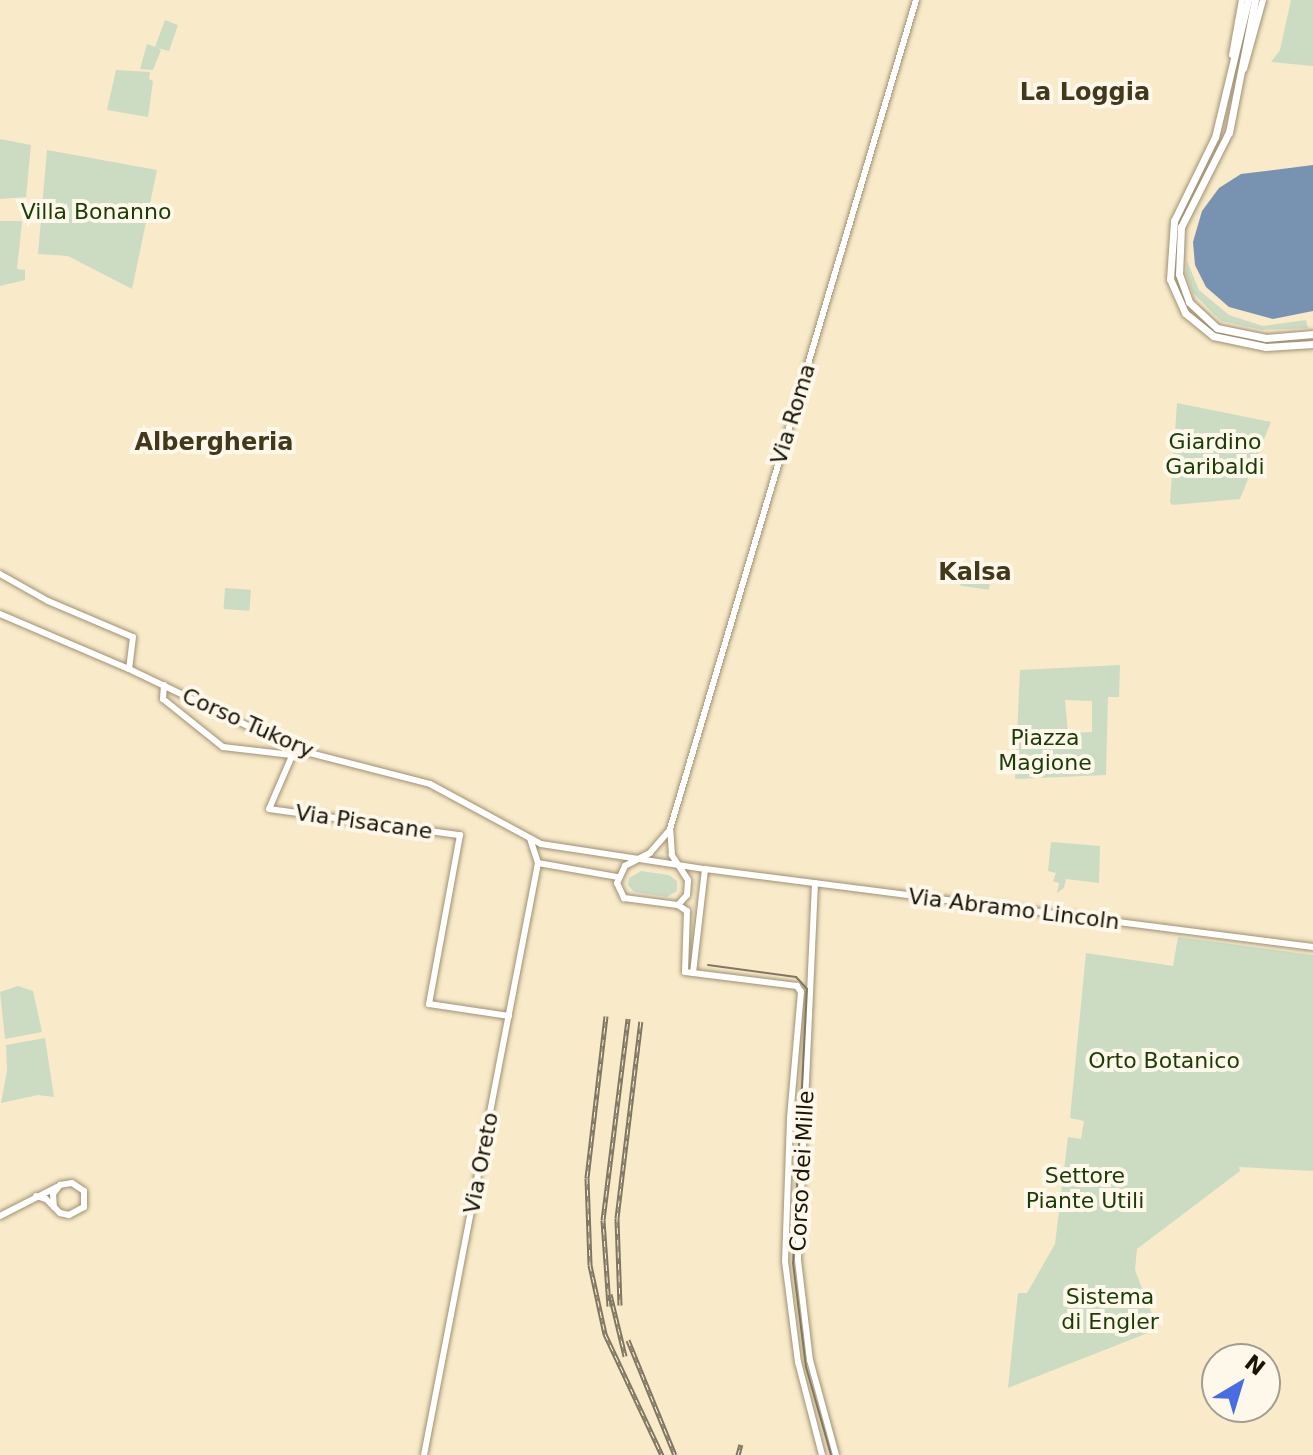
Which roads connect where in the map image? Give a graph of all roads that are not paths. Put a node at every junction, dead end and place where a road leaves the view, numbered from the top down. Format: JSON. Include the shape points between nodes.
{"nodes":[{"id":1,"x":916,"y":0,"type":"edge"},
{"id":2,"x":1242,"y":0,"type":"edge"},
{"id":3,"x":1248,"y":0,"type":"edge"},
{"id":4,"x":1255,"y":0,"type":"edge"},
{"id":5,"x":1263,"y":0,"type":"edge"},
{"id":6,"x":1230,"y":74,"type":"junction"},
{"id":7,"x":1241,"y":76,"type":"junction"},
{"id":8,"x":1313,"y":334,"type":"edge"},
{"id":9,"x":1313,"y":344,"type":"edge"},
{"id":10,"x":2,"y":577,"type":"edge"},
{"id":11,"x":0,"y":614,"type":"edge"},
{"id":12,"x":129,"y":669,"type":"junction"},
{"id":13,"x":164,"y":685,"type":"junction"},
{"id":14,"x":294,"y":752,"type":"junction"},
{"id":15,"x":670,"y":829,"type":"junction"},
{"id":16,"x":530,"y":838,"type":"junction"},
{"id":17,"x":641,"y":860,"type":"junction"},
{"id":18,"x":677,"y":865,"type":"junction"},
{"id":19,"x":537,"y":867,"type":"junction"},
{"id":20,"x":705,"y":869,"type":"junction"},
{"id":21,"x":617,"y":877,"type":"junction"},
{"id":22,"x":815,"y":883,"type":"junction"},
{"id":23,"x":678,"y":905,"type":"junction"},
{"id":24,"x":1313,"y":947,"type":"edge"},
{"id":25,"x":693,"y":973,"type":"junction"},
{"id":26,"x":809,"y":974,"type":"junction"},
{"id":27,"x":797,"y":986,"type":"junction"},
{"id":28,"x":509,"y":1016,"type":"junction"},
{"id":29,"x":57,"y":1187,"type":"junction"},
{"id":30,"x":36,"y":1196,"type":"junction"},
{"id":31,"x":54,"y":1207,"type":"junction"},
{"id":32,"x":0,"y":1216,"type":"edge"},
{"id":33,"x":424,"y":1455,"type":"edge"},
{"id":34,"x":822,"y":1455,"type":"edge"},
{"id":35,"x":836,"y":1455,"type":"edge"}],
"edges":[{"from":1,"to":15,"type":"street","name":"Via Roma"},
{"from":2,"to":6,"type":"street"},
{"from":3,"to":6,"type":"main road"},
{"from":4,"to":7,"type":"main road"},
{"from":5,"to":7,"type":"street"},
{"from":6,"to":9,"type":"main road","via":[[1212,145],[1171,230],[1170,279],[1179,303],[1197,325],[1224,340],[1266,347]]},
{"from":7,"to":8,"type":"main road","via":[[1222,149],[1181,227],[1178,266],[1185,292],[1206,320],[1227,331],[1266,338]]},
{"from":10,"to":12,"type":"street","via":[[133,637]]},
{"from":11,"to":12,"type":"street","name":"Corso Tukory"},
{"from":12,"to":13,"type":"street","name":"Corso Tukory"},
{"from":13,"to":14,"type":"street","name":"Corso Tukory"},
{"from":13,"to":14,"type":"street","name":"Corso Tukory","via":[[163,699],[228,749]]},
{"from":14,"to":16,"type":"street","name":"Corso Tukory","via":[[430,784]]},
{"from":14,"to":28,"type":"street","name":"Via Pisacane","via":[[269,809],[460,835],[429,1004]]},
{"from":15,"to":17,"type":"street"},
{"from":15,"to":18,"type":"street"},
{"from":16,"to":17,"type":"street","name":"Corso Tukory"},
{"from":16,"to":19,"type":"street"},
{"from":17,"to":18,"type":"street","name":"Via Abramo Lincoln"},
{"from":17,"to":21,"type":"street","via":[[625,866]]},
{"from":18,"to":20,"type":"street","name":"Via Abramo Lincoln"},
{"from":18,"to":23,"type":"street","via":[[688,885]]},
{"from":19,"to":21,"type":"street"},
{"from":19,"to":28,"type":"street","name":"Via Oreto"},
{"from":20,"to":22,"type":"street","name":"Via Abramo Lincoln"},
{"from":20,"to":25,"type":"street"},
{"from":21,"to":23,"type":"street","via":[[624,898]]},
{"from":22,"to":24,"type":"street","name":"Via Abramo Lincoln"},
{"from":22,"to":26,"type":"street","name":"Corso dei Mille"},
{"from":23,"to":25,"type":"street","via":[[689,915],[685,972]]},
{"from":25,"to":27,"type":"street"},
{"from":26,"to":27,"type":"street"},
{"from":26,"to":35,"type":"street","name":"Corso dei Mille","via":[[798,1260],[811,1366]]},
{"from":27,"to":34,"type":"street","name":"Corso dei Mille","via":[[801,992],[785,1261],[798,1362]]},
{"from":28,"to":33,"type":"street","name":"Via Oreto"},
{"from":29,"to":30,"type":"street"},
{"from":29,"to":31,"type":"street"},
{"from":29,"to":31,"type":"street","via":[[78,1185],[85,1203],[69,1215]]},
{"from":30,"to":31,"type":"street"},
{"from":30,"to":32,"type":"street"}]}
